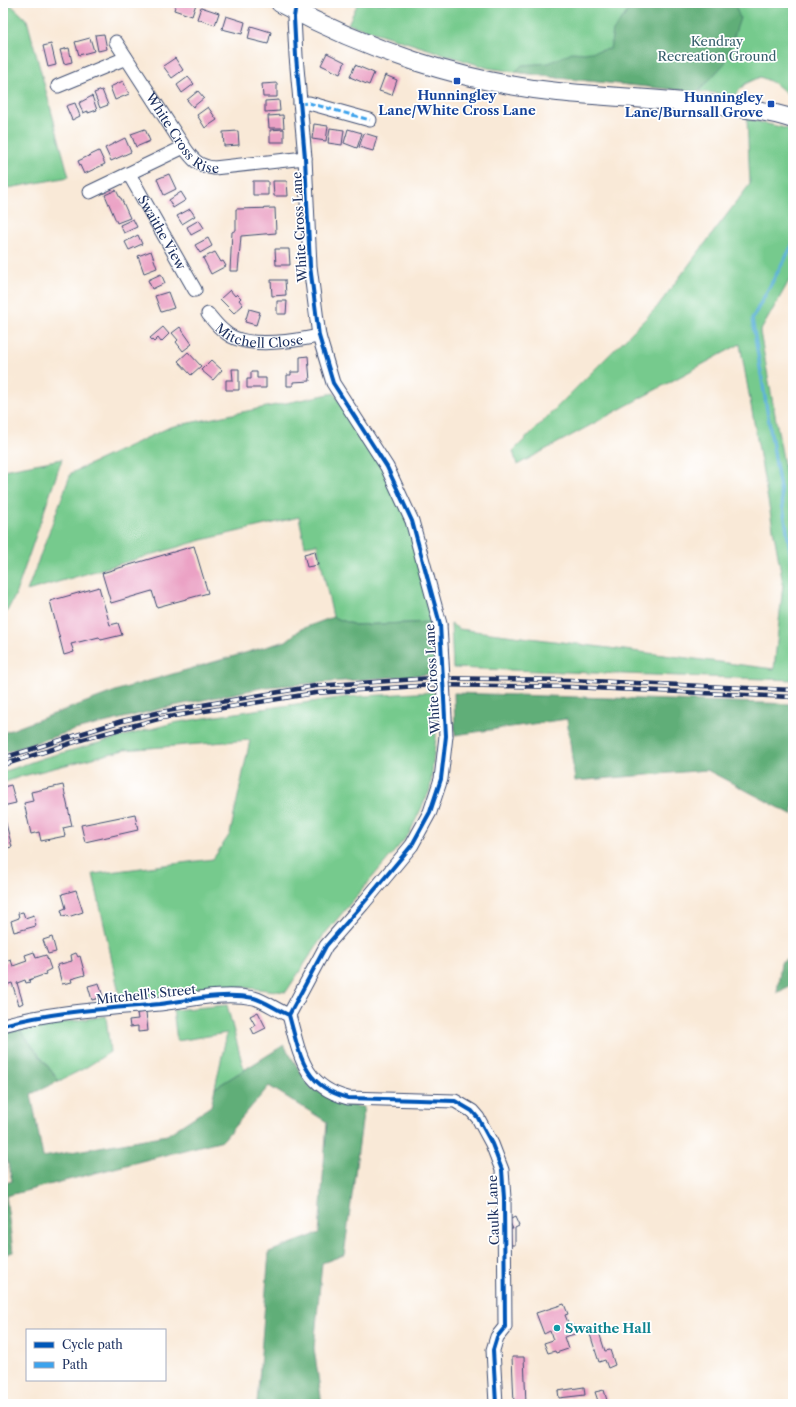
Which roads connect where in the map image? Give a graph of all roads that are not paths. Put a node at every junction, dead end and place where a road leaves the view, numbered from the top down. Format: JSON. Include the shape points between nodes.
{"nodes":[{"id":1,"x":287,"y":7,"type":"edge"},
{"id":2,"x":116,"y":42,"type":"dead end"},
{"id":3,"x":126,"y":58,"type":"junction"},
{"id":4,"x":58,"y":86,"type":"dead end"},
{"id":5,"x":300,"y":104,"type":"junction"},
{"id":6,"x":793,"y":119,"type":"edge"},
{"id":7,"x":370,"y":120,"type":"dead end"},
{"id":8,"x":184,"y":147,"type":"junction"},
{"id":9,"x":305,"y":158,"type":"junction"},
{"id":10,"x":129,"y":174,"type":"junction"},
{"id":11,"x":90,"y":192,"type":"dead end"},
{"id":12,"x":195,"y":290,"type":"dead end"},
{"id":13,"x":208,"y":314,"type":"dead end"},
{"id":14,"x":319,"y":336,"type":"junction"},
{"id":15,"x":289,"y":1015,"type":"junction"},
{"id":16,"x":3,"y":1025,"type":"edge"},
{"id":17,"x":496,"y":1404,"type":"edge"}],
"edges":[{"from":1,"to":5,"type":"street","name":"White Cross Lane","via":[[294,18]]},
{"from":1,"to":6,"type":"main road","via":[[355,39],[406,58],[473,77],[557,92],[761,111]]},
{"from":2,"to":3,"type":"street","name":"White Cross Rise"},
{"from":3,"to":4,"type":"street"},
{"from":3,"to":8,"type":"street","name":"White Cross Rise"},
{"from":5,"to":7,"type":"street","via":[[309,103]]},
{"from":5,"to":9,"type":"street","name":"White Cross Lane"},
{"from":8,"to":9,"type":"street","name":"White Cross Rise","via":[[200,165],[214,168]]},
{"from":8,"to":10,"type":"street"},
{"from":9,"to":14,"type":"street","name":"White Cross Lane","via":[[310,266]]},
{"from":10,"to":11,"type":"street"},
{"from":10,"to":12,"type":"street","name":"Swaithe View"},
{"from":13,"to":14,"type":"street","name":"Mitchell Close","via":[[225,333],[247,342],[264,343]]},
{"from":14,"to":15,"type":"street","name":"White Cross Lane","bridge":true,"via":[[333,383],[387,468],[412,521],[440,624],[446,736],[441,780],[430,812],[412,845],[326,946]]},
{"from":15,"to":16,"type":"street","name":"Mitchell's Street","via":[[255,999],[230,995],[72,1011]]},
{"from":15,"to":17,"type":"street","name":"Caulk Lane","via":[[300,1054],[315,1081],[326,1090],[348,1098],[455,1101],[472,1111],[483,1126],[502,1170],[504,1198],[505,1327],[497,1337],[493,1350]]}]}
